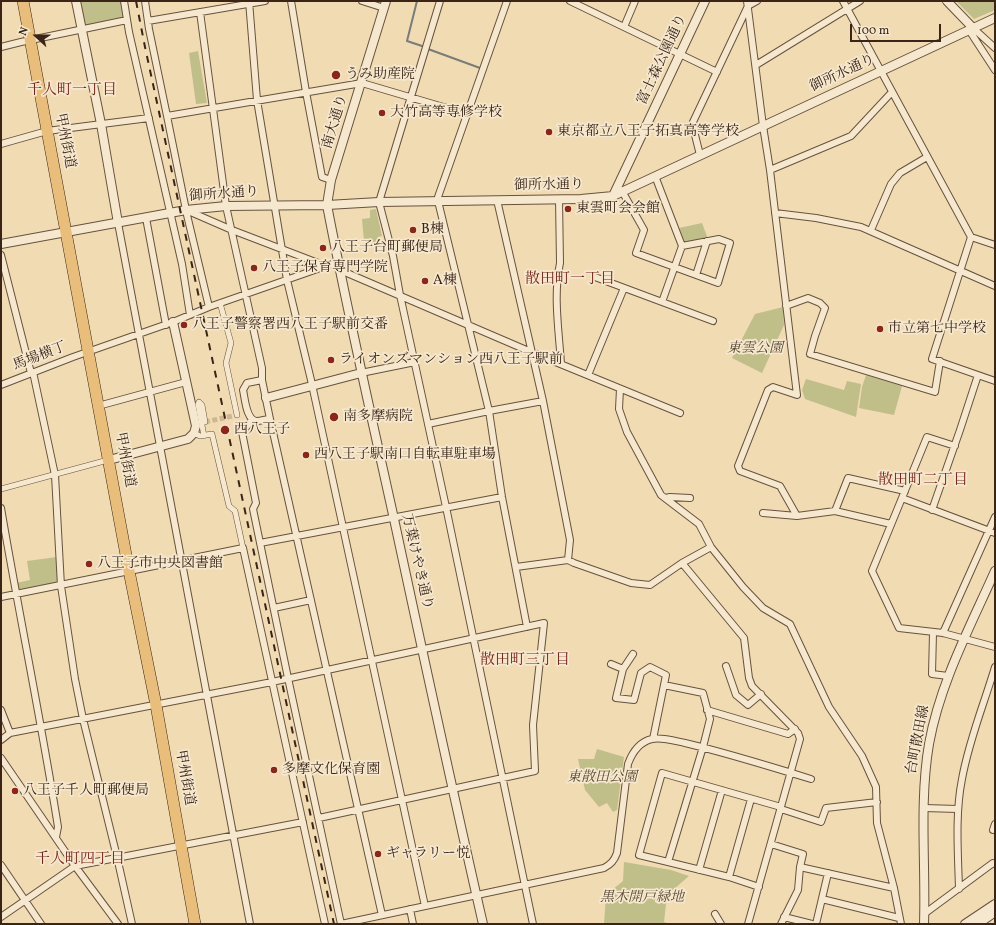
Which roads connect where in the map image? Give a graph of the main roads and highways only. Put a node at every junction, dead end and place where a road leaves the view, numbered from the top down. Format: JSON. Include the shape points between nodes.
{"nodes":[{"id":1,"x":23,"y":1,"type":"edge"},
{"id":2,"x":195,"y":924,"type":"edge"}],
"edges":[{"from":1,"to":2,"type":"highway","name":"甲州街道"}]}
